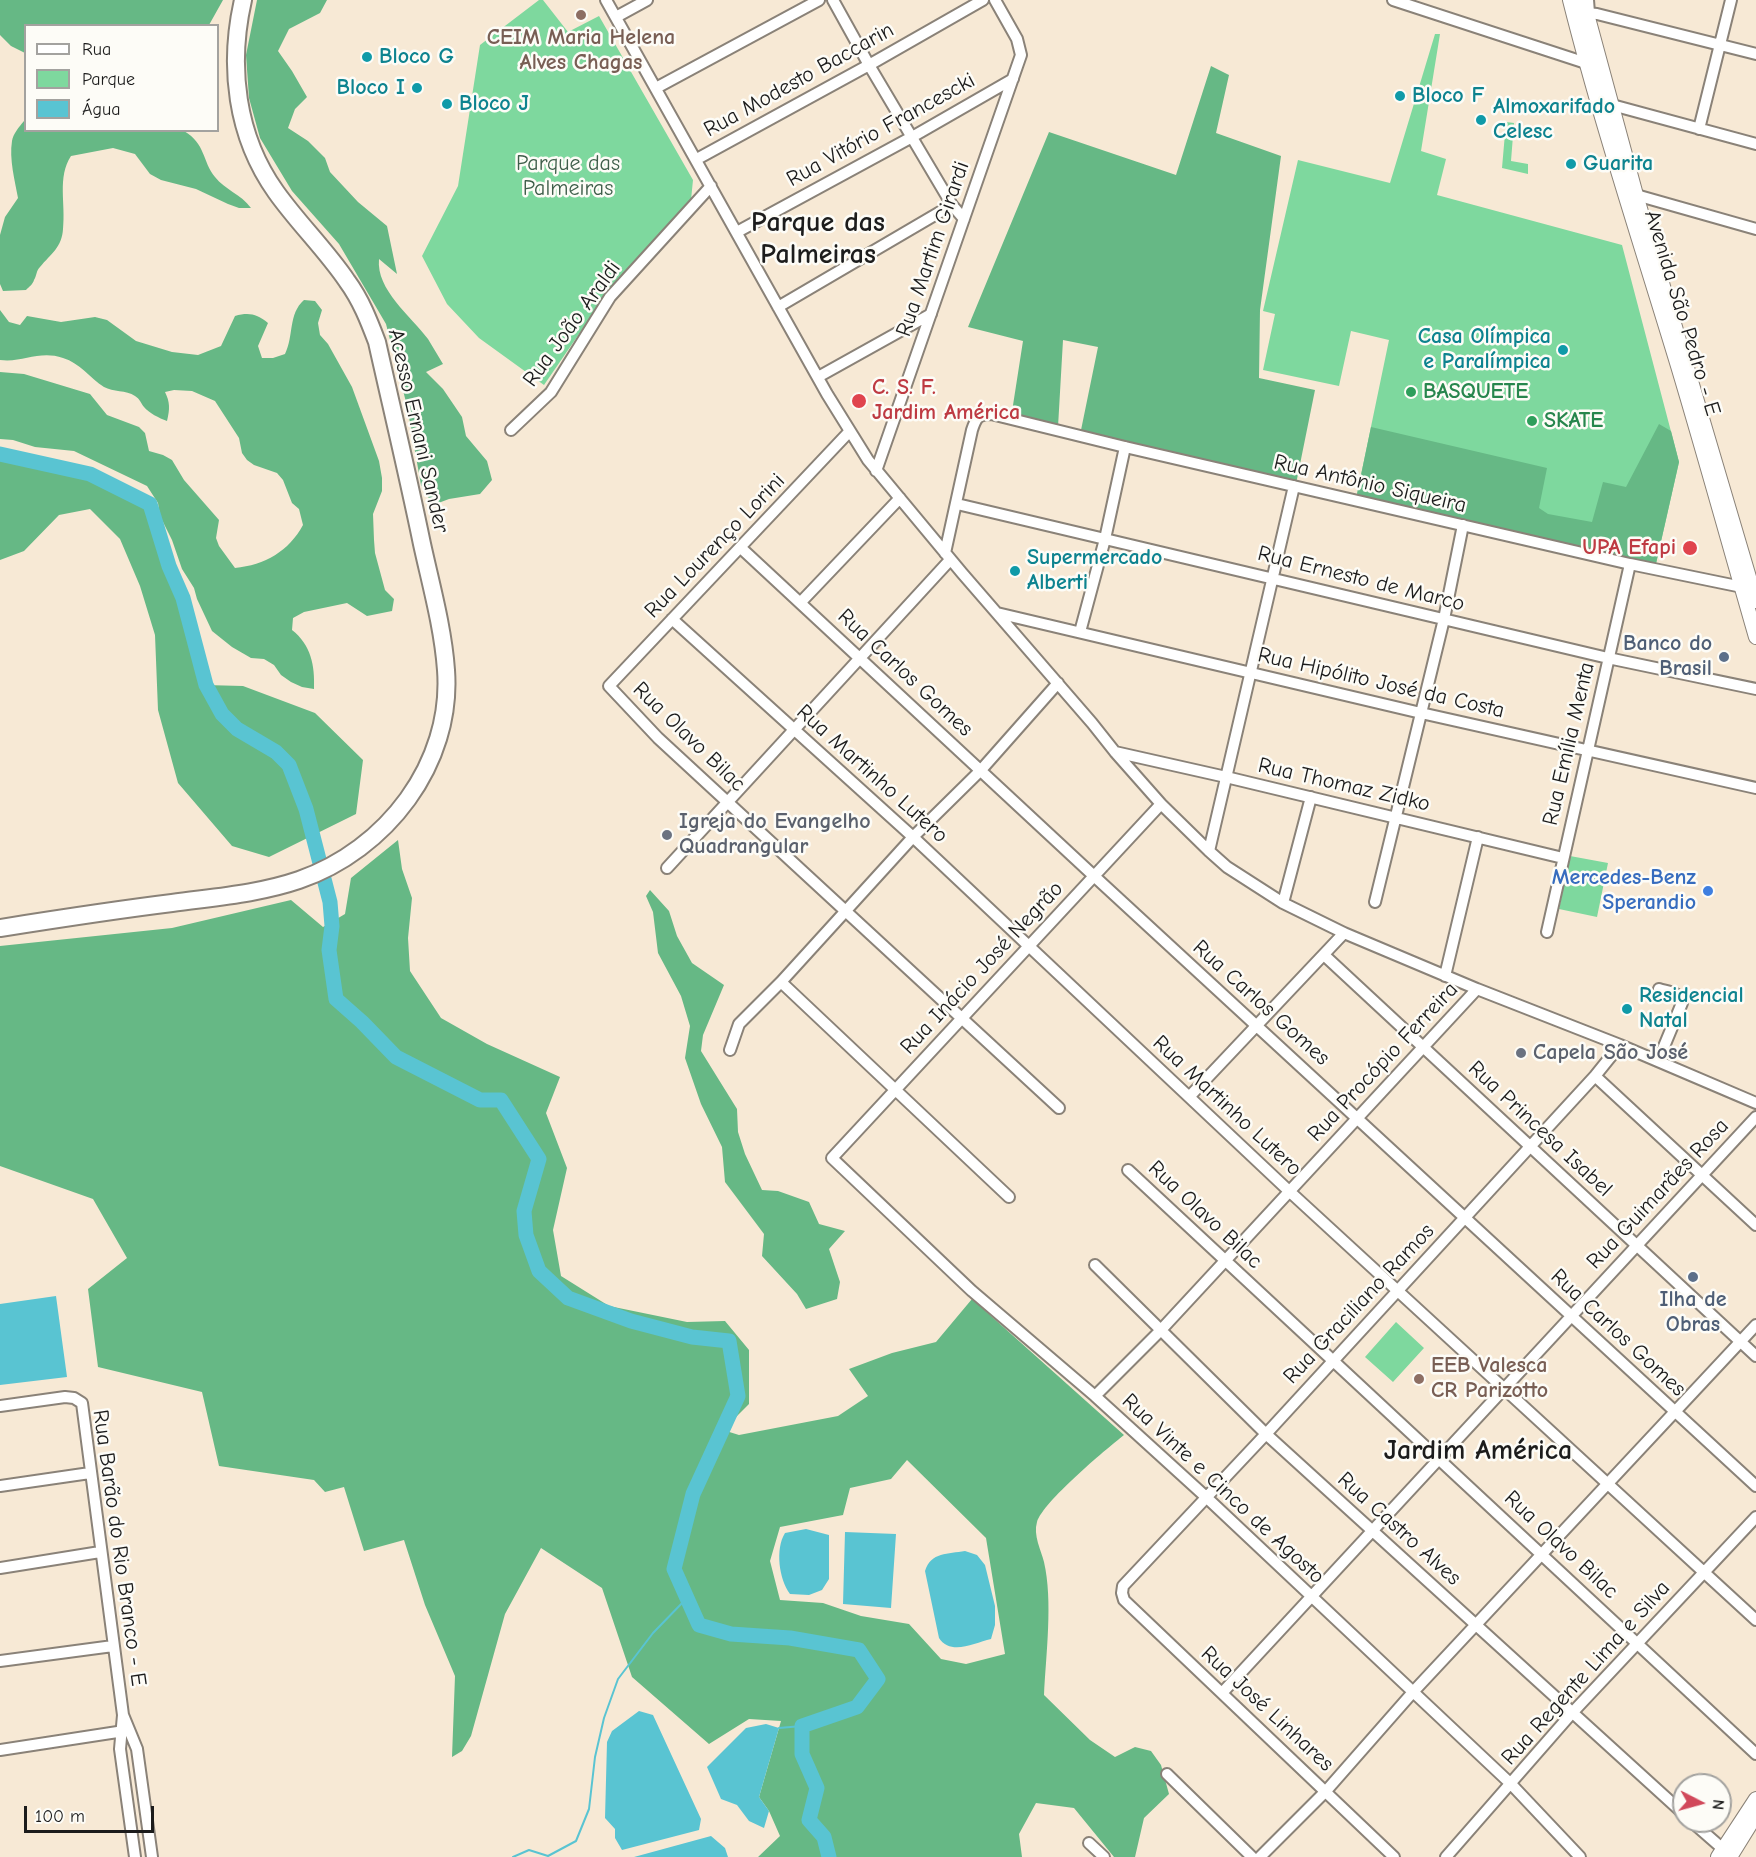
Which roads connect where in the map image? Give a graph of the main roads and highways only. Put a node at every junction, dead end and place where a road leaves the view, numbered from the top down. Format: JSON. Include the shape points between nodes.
{"nodes":[{"id":1,"x":243,"y":0,"type":"edge"},
{"id":2,"x":1570,"y":0,"type":"edge"},
{"id":3,"x":1585,"y":4,"type":"edge"},
{"id":4,"x":1756,"y":601,"type":"edge"},
{"id":5,"x":1756,"y":637,"type":"edge"},
{"id":6,"x":0,"y":928,"type":"edge"},
{"id":7,"x":1756,"y":1799,"type":"edge"},
{"id":8,"x":1756,"y":1815,"type":"edge"},
{"id":9,"x":1726,"y":1855,"type":"edge"}],
"edges":[{"from":1,"to":6,"type":"highway","name":"Acesso Ernani Sander","via":[[235,52],[236,87],[255,155],[275,191],[348,282],[376,342],[443,645],[446,680],[439,735],[424,773],[402,808],[374,837],[335,864],[297,880],[235,896]]},
{"from":2,"to":5,"type":"main road","name":"Avenida São Pedro - E"},
{"from":3,"to":4,"type":"main road","name":"Avenida São Pedro - E","via":[[1636,195]]},
{"from":7,"to":9,"type":"main road"},
{"from":8,"to":9,"type":"main road"}]}
